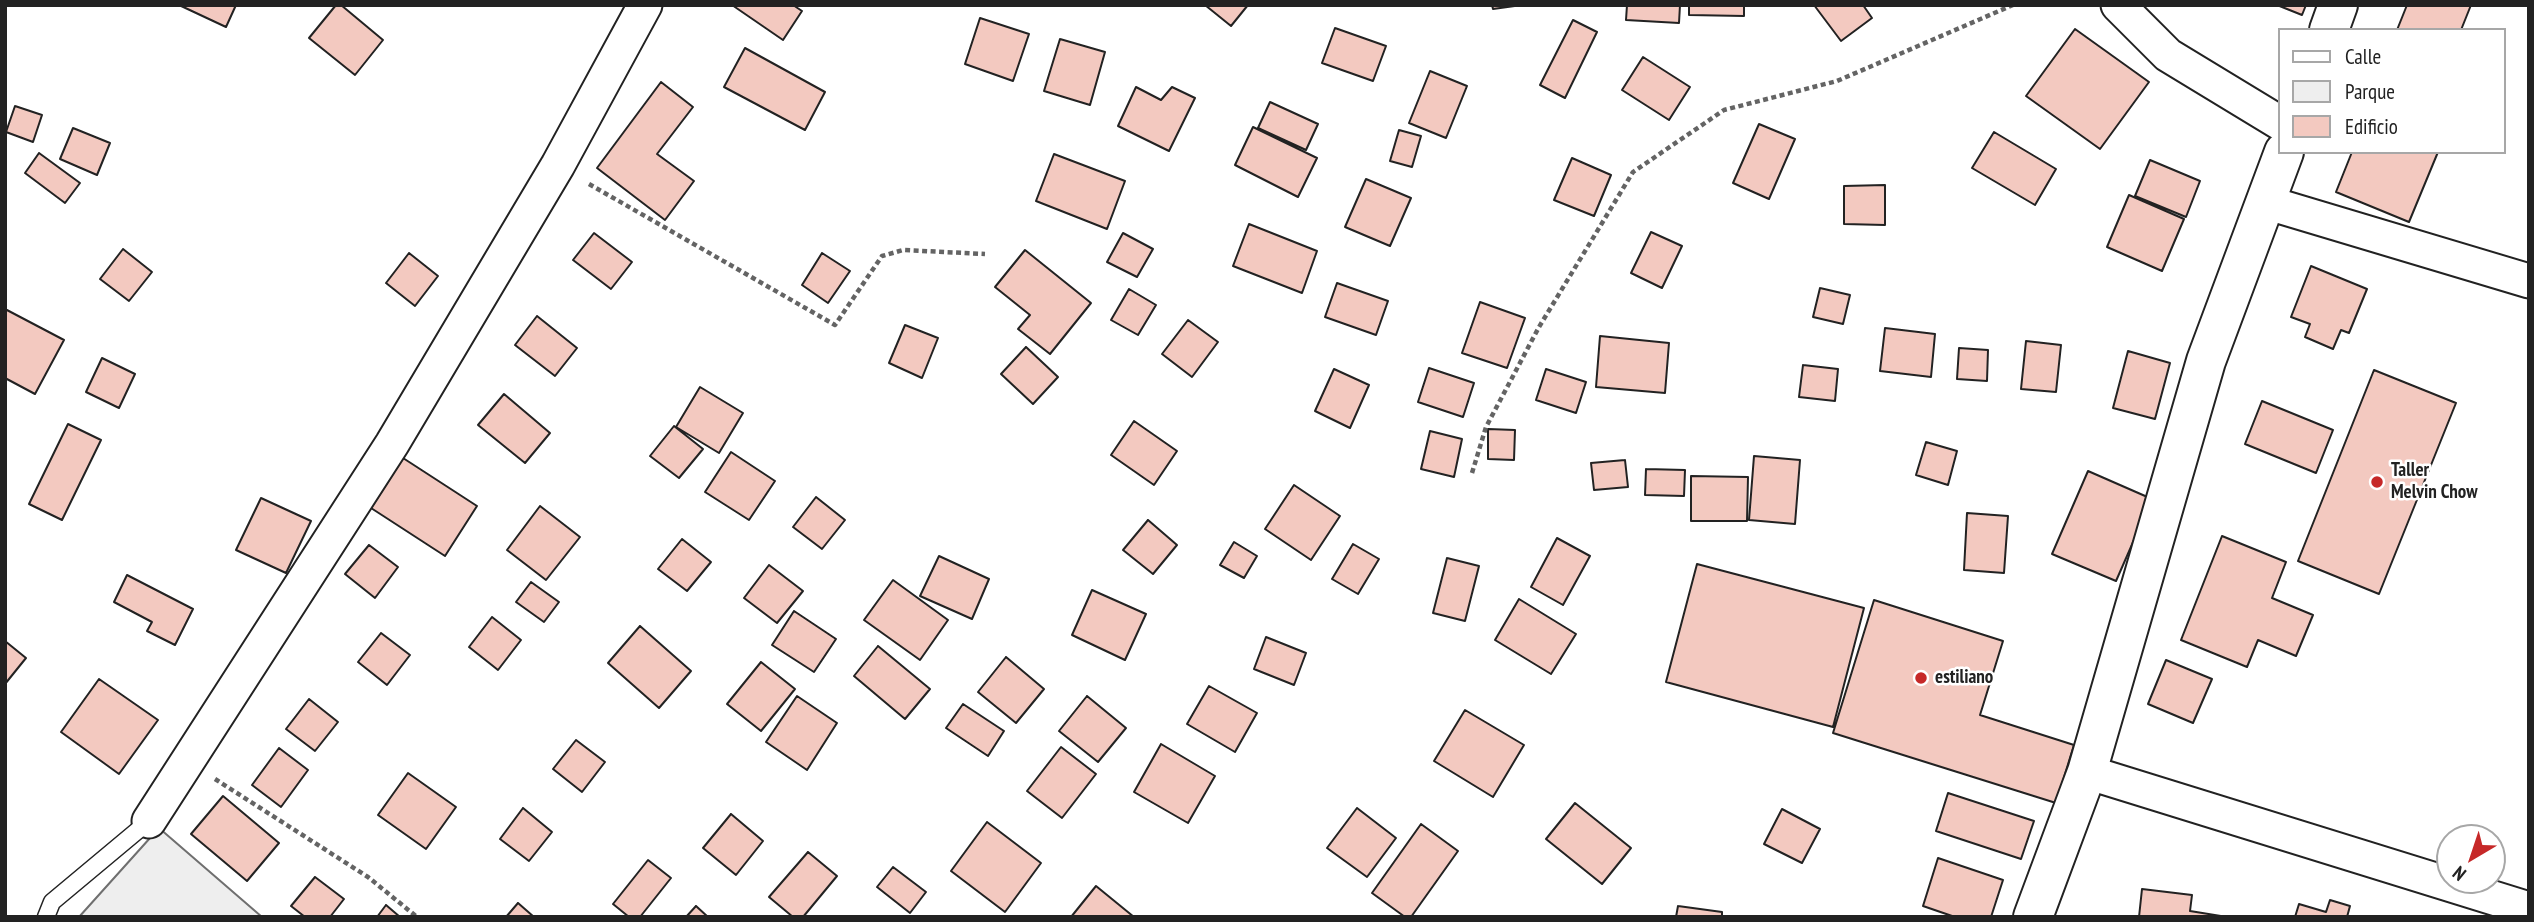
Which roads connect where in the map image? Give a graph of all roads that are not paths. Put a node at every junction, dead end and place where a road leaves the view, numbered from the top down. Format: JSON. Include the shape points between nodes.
{"nodes":[{"id":1,"x":645,"y":5,"type":"edge"},
{"id":2,"x":2118,"y":5,"type":"edge"},
{"id":3,"x":2338,"y":5,"type":"edge"},
{"id":4,"x":2330,"y":28,"type":"edge"},
{"id":5,"x":2278,"y":121,"type":"edge"},
{"id":6,"x":2283,"y":154,"type":"edge"},
{"id":7,"x":2265,"y":202,"type":"junction"},
{"id":8,"x":2529,"y":281,"type":"edge"},
{"id":9,"x":2087,"y":772,"type":"junction"},
{"id":10,"x":149,"y":821,"type":"joint"},
{"id":11,"x":2529,"y":909,"type":"edge"},
{"id":12,"x":46,"y":917,"type":"edge"},
{"id":13,"x":2033,"y":917,"type":"edge"}],
"edges":[{"from":1,"to":10,"type":"street","via":[[558,165],[392,444]]},
{"from":2,"to":5,"type":"street","via":[[2168,55]]},
{"from":3,"to":4,"type":"street"},
{"from":6,"to":7,"type":"street"},
{"from":7,"to":8,"type":"street"},
{"from":7,"to":9,"type":"street","via":[[2206,361]]},
{"from":9,"to":11,"type":"street"},
{"from":9,"to":13,"type":"street"},
{"from":10,"to":12,"type":"lane","via":[[52,902]]}]}
